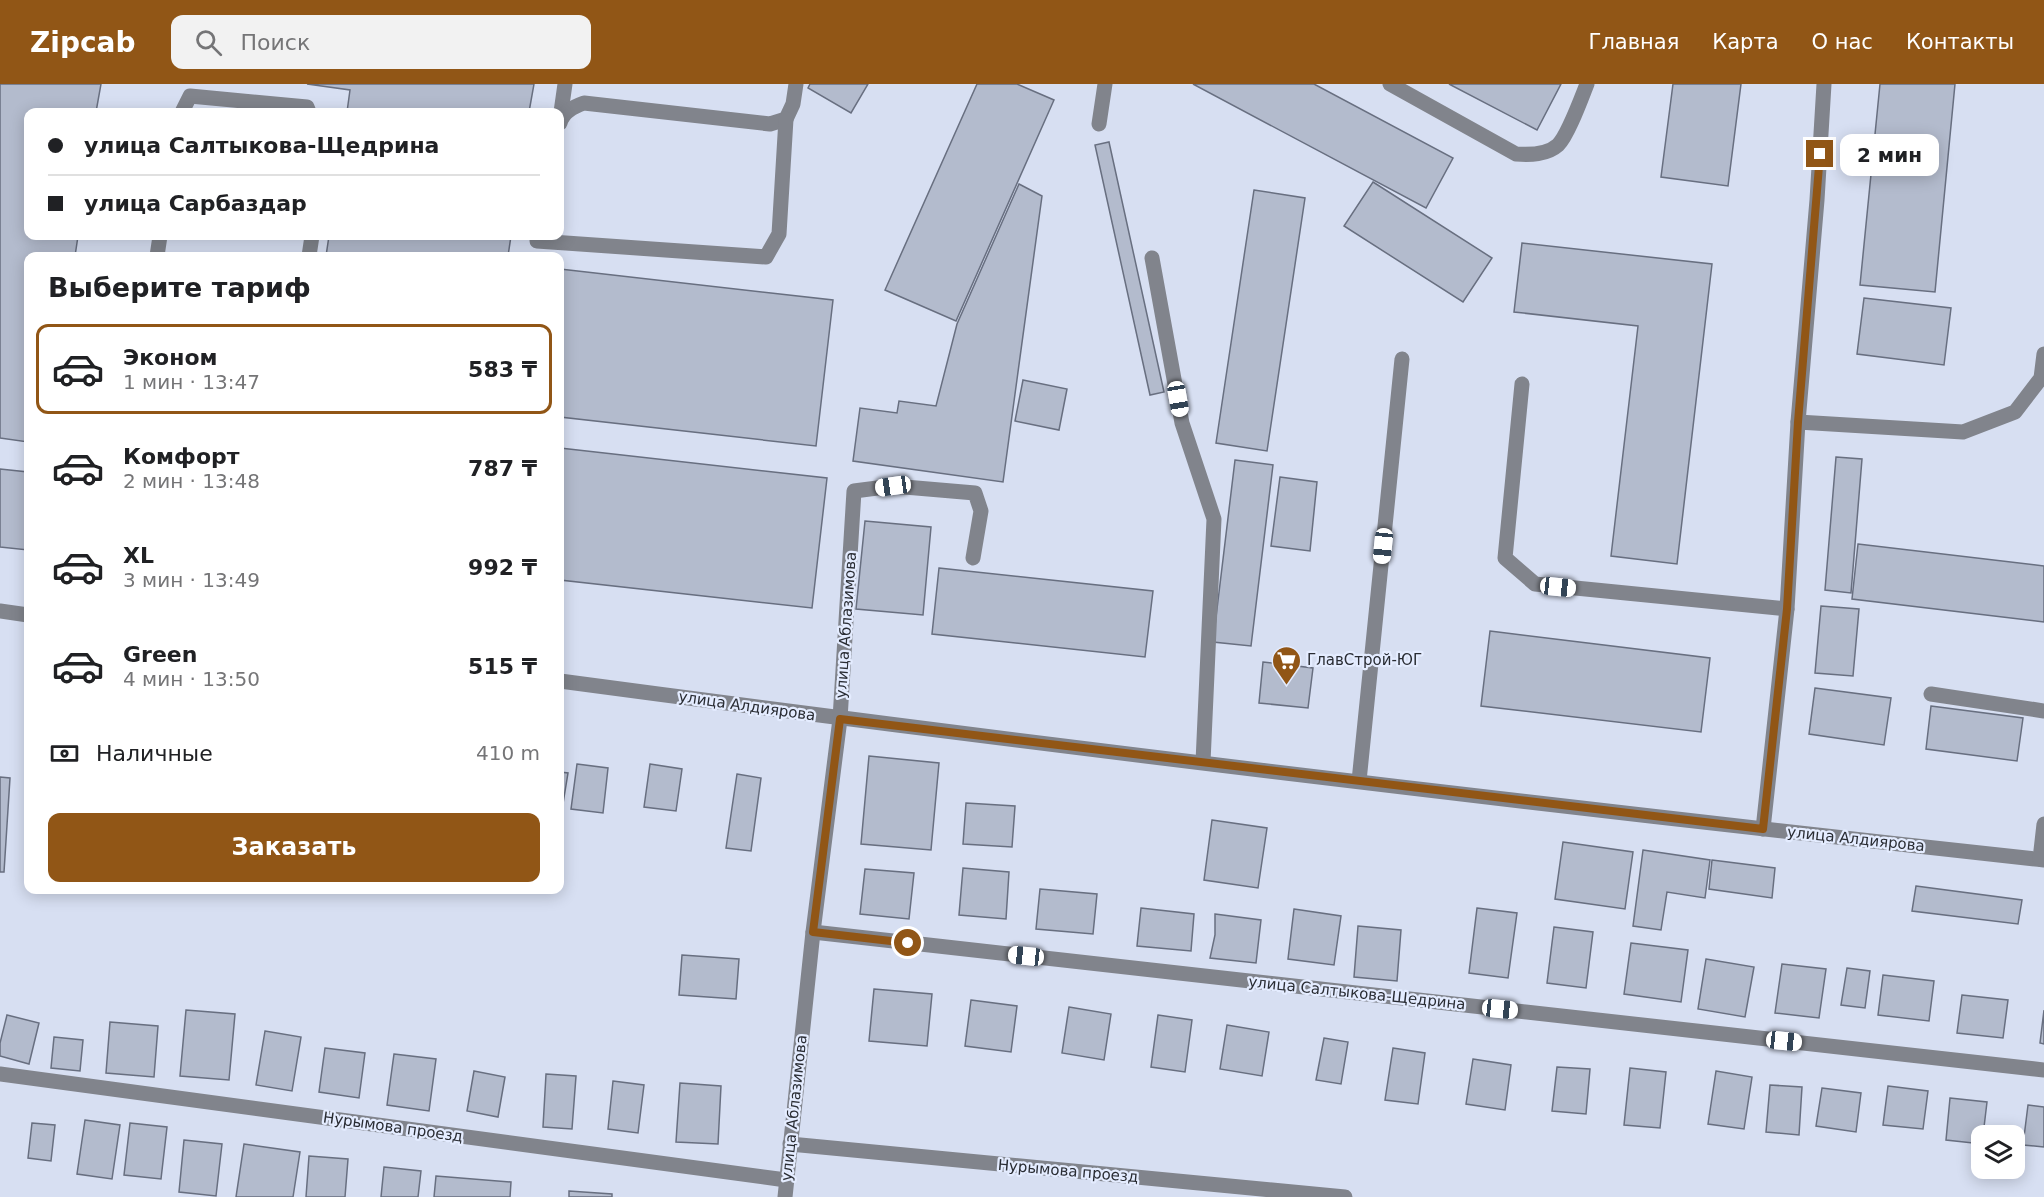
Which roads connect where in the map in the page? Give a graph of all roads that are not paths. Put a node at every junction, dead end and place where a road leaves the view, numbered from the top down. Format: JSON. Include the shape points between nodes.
{"nodes":[{"id":1,"x":566,"y":84,"type":"edge"},
{"id":2,"x":796,"y":84,"type":"edge"},
{"id":3,"x":1105,"y":84,"type":"edge"},
{"id":4,"x":1390,"y":84,"type":"edge"},
{"id":5,"x":1587,"y":84,"type":"edge"},
{"id":6,"x":1824,"y":84,"type":"edge"},
{"id":7,"x":184,"y":108,"type":"edge"},
{"id":8,"x":307,"y":108,"type":"edge"},
{"id":9,"x":562,"y":108,"type":"edge"},
{"id":10,"x":564,"y":116,"type":"edge"},
{"id":11,"x":786,"y":118,"type":"junction"},
{"id":12,"x":1099,"y":124,"type":"dead end"},
{"id":13,"x":536,"y":244,"type":"edge"},
{"id":14,"x":1152,"y":258,"type":"dead end"},
{"id":15,"x":2044,"y":354,"type":"edge"},
{"id":16,"x":1402,"y":359,"type":"dead end"},
{"id":17,"x":1522,"y":384,"type":"dead end"},
{"id":18,"x":1798,"y":422,"type":"junction"},
{"id":19,"x":973,"y":558,"type":"dead end"},
{"id":20,"x":1787,"y":609,"type":"junction"},
{"id":21,"x":0,"y":611,"type":"edge"},
{"id":22,"x":24,"y":614,"type":"edge"},
{"id":23,"x":564,"y":682,"type":"edge"},
{"id":24,"x":1931,"y":694,"type":"dead end"},
{"id":25,"x":2044,"y":711,"type":"edge"},
{"id":26,"x":840,"y":719,"type":"junction"},
{"id":27,"x":1203,"y":762,"type":"junction"},
{"id":28,"x":1359,"y":781,"type":"junction"},
{"id":29,"x":2044,"y":824,"type":"edge"},
{"id":30,"x":1763,"y":829,"type":"junction"},
{"id":31,"x":2042,"y":860,"type":"edge"},
{"id":32,"x":813,"y":932,"type":"junction"},
{"id":33,"x":2044,"y":1070,"type":"edge"},
{"id":34,"x":0,"y":1074,"type":"edge"},
{"id":35,"x":790,"y":1144,"type":"junction"},
{"id":36,"x":786,"y":1179,"type":"junction"},
{"id":37,"x":784,"y":1197,"type":"edge"},
{"id":38,"x":1345,"y":1197,"type":"edge"}],
"edges":[{"from":1,"to":9,"type":"street"},
{"from":2,"to":11,"type":"street"},
{"from":3,"to":12,"type":"street"},
{"from":4,"to":5,"type":"street","via":[[1516,154],[1532,155],[1558,145]]},
{"from":6,"to":18,"type":"street"},
{"from":7,"to":8,"type":"street","via":[[190,96]]},
{"from":10,"to":11,"type":"street","via":[[572,107],[584,103],[770,124]]},
{"from":11,"to":13,"type":"street","via":[[779,234],[766,257]]},
{"from":14,"to":27,"type":"street","via":[[1182,423],[1214,519]]},
{"from":15,"to":18,"type":"street","via":[[2041,378],[2015,412],[1963,432]]},
{"from":16,"to":28,"type":"street"},
{"from":17,"to":20,"type":"street","via":[[1505,558],[1535,584]]},
{"from":18,"to":20,"type":"street"},
{"from":19,"to":26,"type":"street","name":"улица Аблазимова","via":[[981,511],[975,493],[893,486],[854,491]]},
{"from":20,"to":30,"type":"street"},
{"from":21,"to":22,"type":"street"},
{"from":23,"to":26,"type":"street","name":"улица Алдиярова"},
{"from":24,"to":25,"type":"street"},
{"from":26,"to":27,"type":"street","name":"улица Алдиярова"},
{"from":26,"to":32,"type":"street","name":"улица Аблазимова"},
{"from":27,"to":28,"type":"street","name":"улица Алдиярова"},
{"from":28,"to":30,"type":"street","name":"улица Алдиярова"},
{"from":29,"to":31,"type":"street"},
{"from":30,"to":31,"type":"street","name":"улица Алдиярова"},
{"from":32,"to":33,"type":"street","name":"улица Салтыкова-Щедрина"},
{"from":32,"to":35,"type":"street","name":"улица Аблазимова"},
{"from":34,"to":36,"type":"street","name":"Нурымова проезд"},
{"from":35,"to":36,"type":"street","name":"улица Аблазимова"},
{"from":35,"to":38,"type":"street","name":"Нурымова проезд"},
{"from":36,"to":37,"type":"street","name":"улица Аблазимова"}]}
